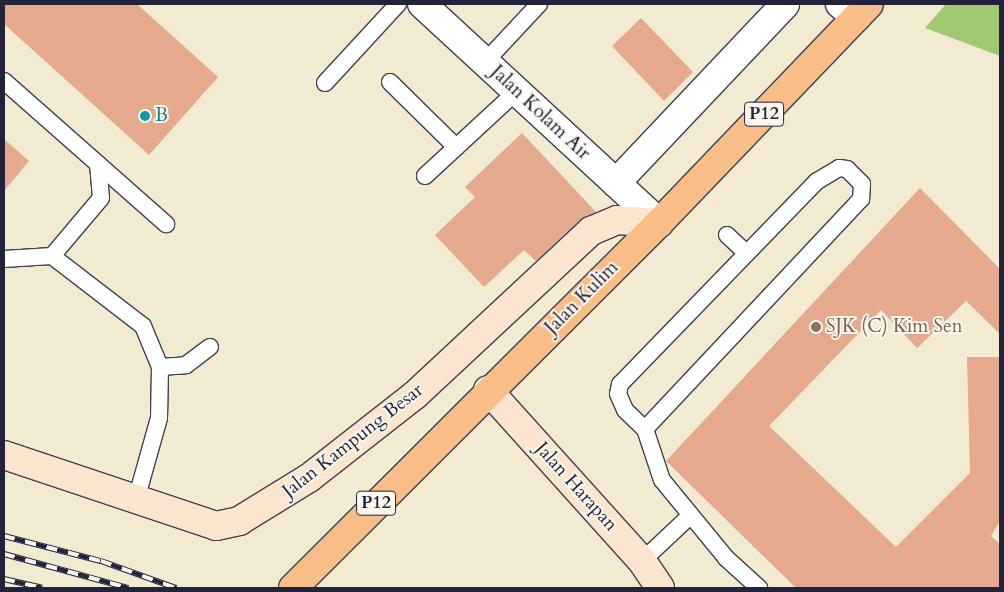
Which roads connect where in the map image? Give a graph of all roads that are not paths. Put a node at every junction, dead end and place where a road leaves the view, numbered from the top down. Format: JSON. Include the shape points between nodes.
{"nodes":[{"id":1,"x":398,"y":4,"type":"edge"},
{"id":2,"x":422,"y":4,"type":"edge"},
{"id":3,"x":539,"y":4,"type":"edge"},
{"id":4,"x":785,"y":4,"type":"edge"},
{"id":5,"x":855,"y":8,"type":"edge"},
{"id":6,"x":486,"y":62,"type":"junction"},
{"id":7,"x":4,"y":81,"type":"edge"},
{"id":8,"x":325,"y":82,"type":"dead end"},
{"id":9,"x":390,"y":82,"type":"dead end"},
{"id":10,"x":517,"y":91,"type":"junction"},
{"id":11,"x":456,"y":147,"type":"junction"},
{"id":12,"x":98,"y":164,"type":"junction"},
{"id":13,"x":425,"y":176,"type":"dead end"},
{"id":14,"x":616,"y":183,"type":"junction"},
{"id":15,"x":659,"y":222,"type":"junction"},
{"id":16,"x":166,"y":224,"type":"dead end"},
{"id":17,"x":727,"y":235,"type":"dead end"},
{"id":18,"x":746,"y":253,"type":"junction"},
{"id":19,"x":52,"y":256,"type":"junction"},
{"id":20,"x":4,"y":259,"type":"edge"},
{"id":21,"x":210,"y":347,"type":"dead end"},
{"id":22,"x":160,"y":367,"type":"junction"},
{"id":23,"x":488,"y":390,"type":"junction"},
{"id":24,"x":645,"y":429,"type":"junction"},
{"id":25,"x":4,"y":455,"type":"edge"},
{"id":26,"x":136,"y":500,"type":"junction"},
{"id":27,"x":691,"y":515,"type":"junction"},
{"id":28,"x":642,"y":561,"type":"junction"},
{"id":29,"x":293,"y":588,"type":"edge"},
{"id":30,"x":660,"y":588,"type":"edge"},
{"id":31,"x":760,"y":588,"type":"edge"}],
"edges":[{"from":1,"to":8,"type":"lane"},
{"from":2,"to":6,"type":"street","name":"Jalan Kolam Air"},
{"from":3,"to":6,"type":"lane"},
{"from":4,"to":14,"type":"street"},
{"from":5,"to":15,"type":"main road","name":"Jalan Kulim","number":"P12"},
{"from":6,"to":10,"type":"street","name":"Jalan Kolam Air"},
{"from":7,"to":12,"type":"lane"},
{"from":9,"to":11,"type":"lane"},
{"from":10,"to":11,"type":"lane"},
{"from":10,"to":14,"type":"street","name":"Jalan Kolam Air"},
{"from":11,"to":13,"type":"lane"},
{"from":12,"to":16,"type":"lane"},
{"from":12,"to":19,"type":"lane","via":[[101,198]]},
{"from":14,"to":15,"type":"street","name":"Jalan Kolam Air"},
{"from":15,"to":23,"type":"main road","name":"Jalan Kulim","number":"P12"},
{"from":15,"to":26,"type":"street","name":"Jalan Kampung Besar","via":[[617,220],[591,231],[414,395],[260,510],[216,526]]},
{"from":17,"to":18,"type":"lane"},
{"from":18,"to":24,"type":"lane","via":[[620,384],[618,394],[624,410]]},
{"from":18,"to":24,"type":"lane","via":[[825,174],[843,167],[862,184],[861,199]]},
{"from":19,"to":20,"type":"lane"},
{"from":19,"to":22,"type":"lane","via":[[143,326]]},
{"from":21,"to":22,"type":"lane","via":[[186,366]]},
{"from":22,"to":26,"type":"lane","via":[[159,418]]},
{"from":23,"to":28,"type":"street","name":"Jalan Harapan"},
{"from":23,"to":29,"type":"main road","name":"Jalan Kulim","number":"P12"},
{"from":24,"to":27,"type":"lane","via":[[662,480]]},
{"from":25,"to":26,"type":"street","name":"Jalan Kampung Besar"},
{"from":27,"to":28,"type":"lane"},
{"from":27,"to":31,"type":"lane","via":[[726,558]]},
{"from":28,"to":30,"type":"street","name":"Jalan Harapan"}]}
